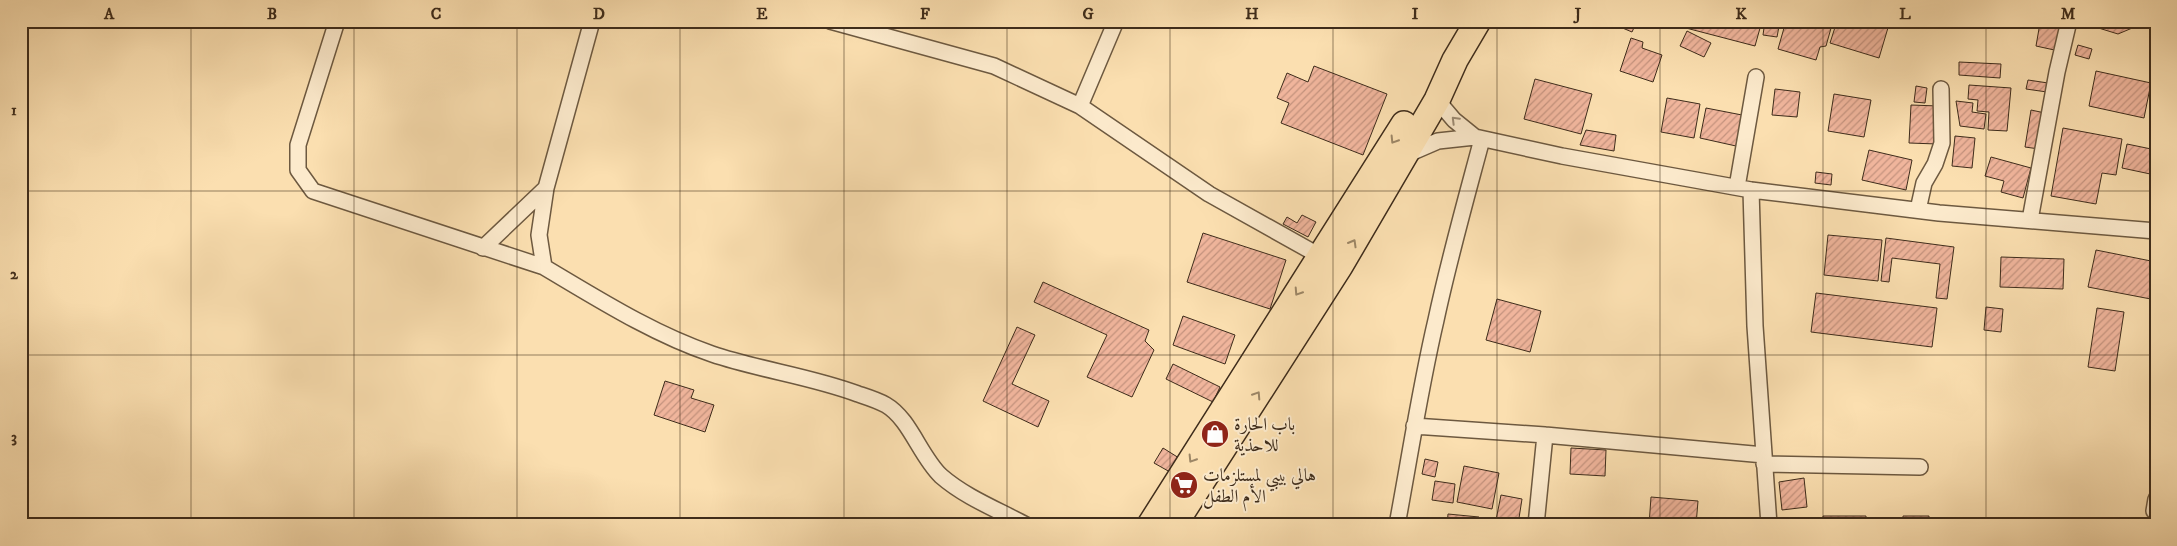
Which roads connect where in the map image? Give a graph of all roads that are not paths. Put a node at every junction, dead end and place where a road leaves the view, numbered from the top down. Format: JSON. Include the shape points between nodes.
{"nodes":[{"id":1,"x":337,"y":21,"type":"edge"},
{"id":2,"x":592,"y":21,"type":"edge"},
{"id":3,"x":830,"y":21,"type":"edge"},
{"id":4,"x":1116,"y":21,"type":"edge"},
{"id":5,"x":1478,"y":21,"type":"edge"},
{"id":6,"x":2069,"y":21,"type":"edge"},
{"id":7,"x":1455,"y":60,"type":"junction"},
{"id":8,"x":1756,"y":77,"type":"dead end"},
{"id":9,"x":1941,"y":89,"type":"dead end"},
{"id":10,"x":1437,"y":100,"type":"junction"},
{"id":11,"x":1080,"y":106,"type":"junction"},
{"id":12,"x":1479,"y":138,"type":"junction"},
{"id":13,"x":1405,"y":156,"type":"junction"},
{"id":14,"x":546,"y":188,"type":"junction"},
{"id":15,"x":1744,"y":188,"type":"junction"},
{"id":16,"x":1918,"y":210,"type":"junction"},
{"id":17,"x":2030,"y":220,"type":"junction"},
{"id":18,"x":2156,"y":231,"type":"edge"},
{"id":19,"x":483,"y":248,"type":"junction"},
{"id":20,"x":1330,"y":262,"type":"junction"},
{"id":21,"x":544,"y":267,"type":"junction"},
{"id":22,"x":1234,"y":412,"type":"junction"},
{"id":23,"x":1414,"y":426,"type":"junction"},
{"id":24,"x":1545,"y":435,"type":"junction"},
{"id":25,"x":1764,"y":460,"type":"junction"},
{"id":26,"x":1920,"y":467,"type":"dead end"},
{"id":27,"x":1026,"y":525,"type":"edge"},
{"id":28,"x":1150,"y":525,"type":"edge"},
{"id":29,"x":1174,"y":525,"type":"edge"},
{"id":30,"x":1397,"y":525,"type":"edge"},
{"id":31,"x":1536,"y":525,"type":"edge"},
{"id":32,"x":1769,"y":525,"type":"edge"}],
"edges":[{"from":1,"to":19,"type":"street","via":[[298,145],[298,170],[313,191]]},
{"from":2,"to":14,"type":"street"},
{"from":3,"to":11,"type":"street","via":[[994,66]]},
{"from":4,"to":11,"type":"street"},
{"from":5,"to":7,"type":"highway"},
{"from":6,"to":17,"type":"street"},
{"from":7,"to":10,"type":"highway"},
{"from":7,"to":20,"type":"highway","one_way":true,"via":[[1423,95]]},
{"from":8,"to":15,"type":"street"},
{"from":9,"to":16,"type":"street","via":[[1942,143],[1924,183]]},
{"from":12,"to":10,"type":"street","one_way":true,"via":[[1454,120]]},
{"from":10,"to":13,"type":"highway"},
{"from":11,"to":20,"type":"street","via":[[1209,194]]},
{"from":12,"to":13,"type":"street","via":[[1438,141]]},
{"from":12,"to":15,"type":"street"},
{"from":12,"to":23,"type":"street"},
{"from":20,"to":13,"type":"highway","one_way":true},
{"from":14,"to":19,"type":"street"},
{"from":14,"to":21,"type":"street","via":[[539,235]]},
{"from":15,"to":16,"type":"street"},
{"from":15,"to":25,"type":"street"},
{"from":16,"to":17,"type":"street"},
{"from":17,"to":18,"type":"street"},
{"from":19,"to":21,"type":"street"},
{"from":20,"to":22,"type":"highway"},
{"from":21,"to":27,"type":"street","via":[[623,314],[692,347],[842,388],[884,404],[898,414],[940,475],[962,492]]},
{"from":22,"to":28,"type":"highway","one_way":true},
{"from":22,"to":29,"type":"highway"},
{"from":23,"to":24,"type":"street"},
{"from":23,"to":30,"type":"street"},
{"from":24,"to":25,"type":"street"},
{"from":24,"to":31,"type":"street"},
{"from":25,"to":26,"type":"street"},
{"from":25,"to":32,"type":"street"}]}
